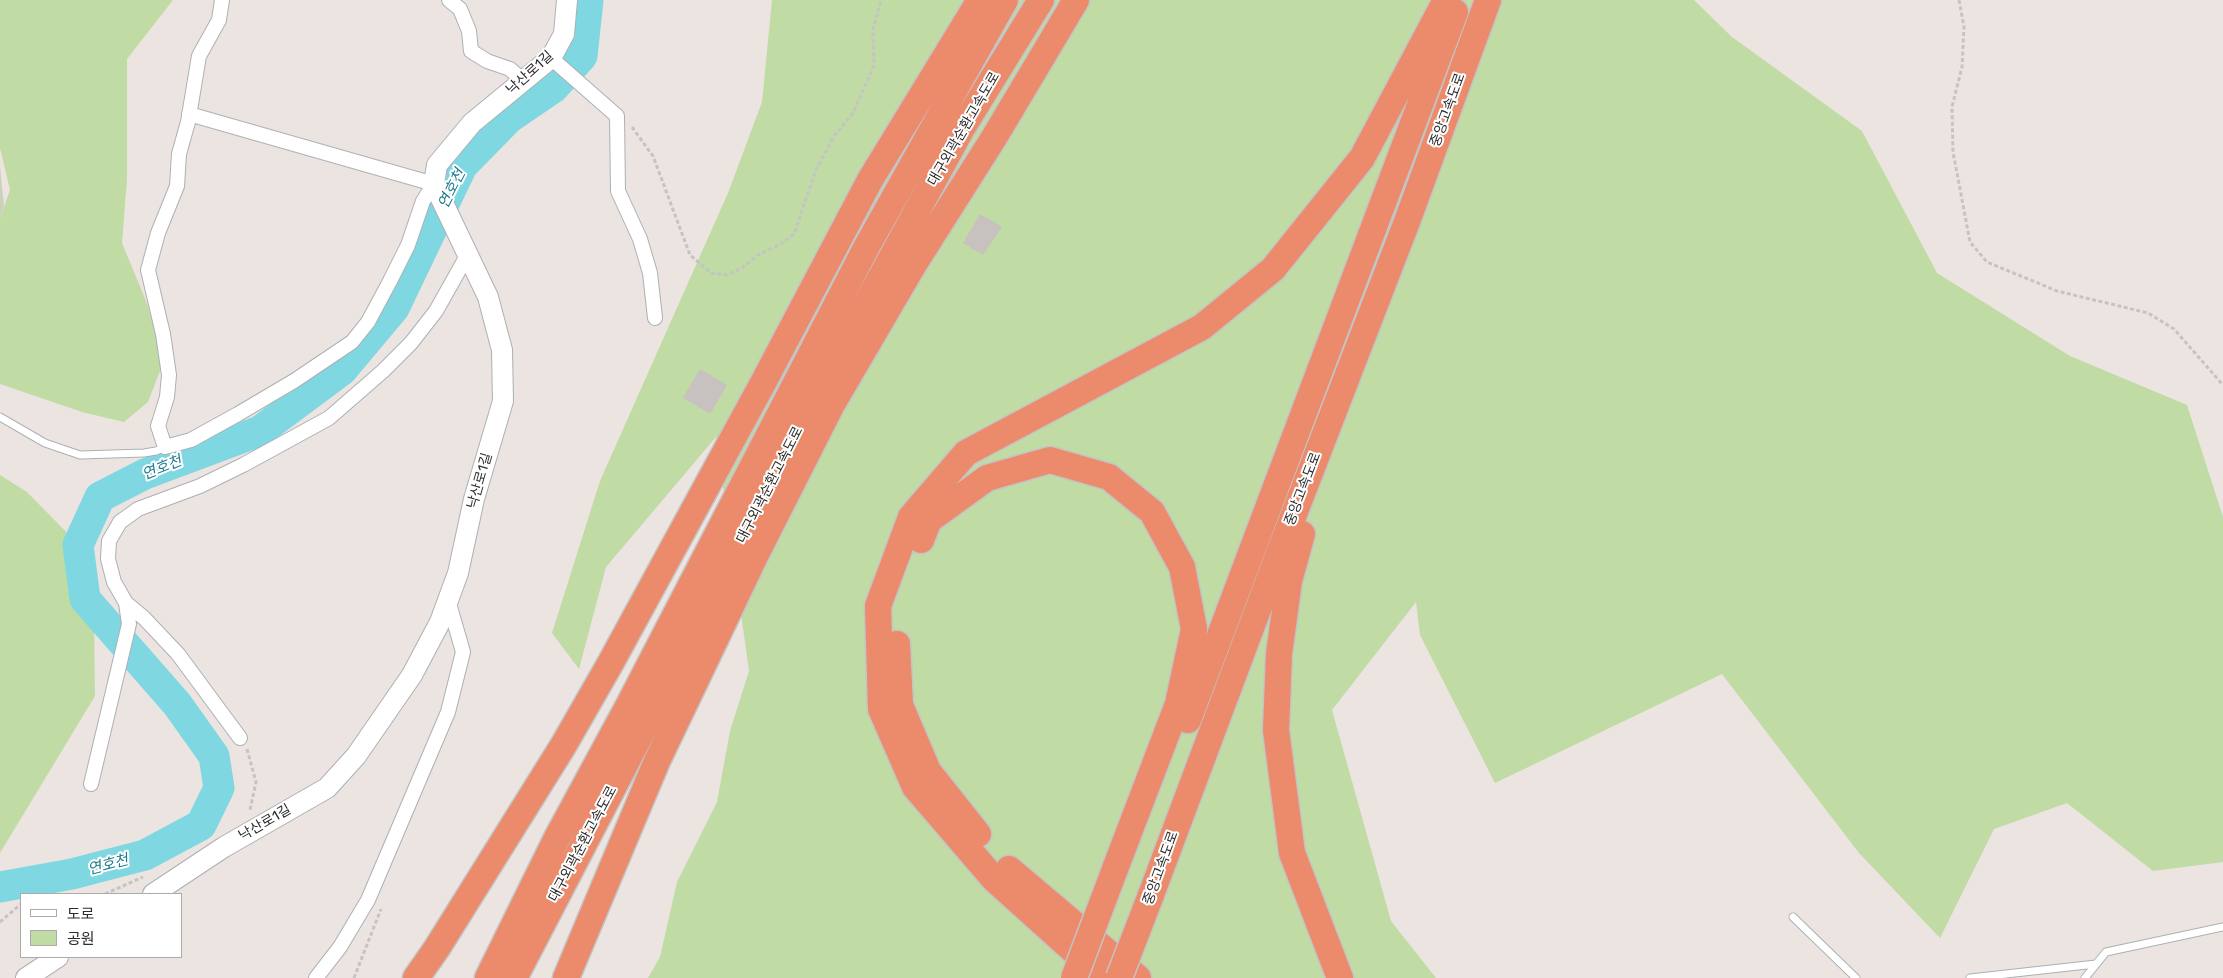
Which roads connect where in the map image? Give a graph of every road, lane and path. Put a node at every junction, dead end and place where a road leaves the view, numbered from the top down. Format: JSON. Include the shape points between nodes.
{"nodes":[{"id":1,"x":222,"y":0,"type":"edge"},
{"id":2,"x":449,"y":0,"type":"edge"},
{"id":3,"x":567,"y":0,"type":"edge"},
{"id":4,"x":881,"y":0,"type":"edge"},
{"id":5,"x":980,"y":0,"type":"edge"},
{"id":6,"x":1005,"y":0,"type":"edge"},
{"id":7,"x":1041,"y":0,"type":"edge"},
{"id":8,"x":1076,"y":0,"type":"edge"},
{"id":9,"x":1446,"y":0,"type":"edge"},
{"id":10,"x":1459,"y":0,"type":"edge"},
{"id":11,"x":1488,"y":0,"type":"edge"},
{"id":12,"x":1959,"y":0,"type":"edge"},
{"id":13,"x":555,"y":61,"type":"junction"},
{"id":14,"x":522,"y":80,"type":"junction"},
{"id":15,"x":189,"y":114,"type":"junction"},
{"id":16,"x":617,"y":116,"type":"junction"},
{"id":17,"x":434,"y":184,"type":"junction"},
{"id":18,"x":468,"y":254,"type":"junction"},
{"id":19,"x":655,"y":318,"type":"dead end"},
{"id":20,"x":1352,"y":363,"type":"junction"},
{"id":21,"x":2223,"y":385,"type":"edge"},
{"id":22,"x":0,"y":417,"type":"edge"},
{"id":23,"x":165,"y":447,"type":"junction"},
{"id":24,"x":448,"y":600,"type":"junction"},
{"id":25,"x":126,"y":603,"type":"junction"},
{"id":26,"x":240,"y":738,"type":"joint"},
{"id":27,"x":91,"y":784,"type":"dead end"},
{"id":28,"x":243,"y":815,"type":"dead end"},
{"id":29,"x":1123,"y":873,"type":"junction"},
{"id":30,"x":151,"y":884,"type":"edge"},
{"id":31,"x":110,"y":893,"type":"edge"},
{"id":32,"x":20,"y":905,"type":"edge"},
{"id":33,"x":1793,"y":917,"type":"dead end"},
{"id":34,"x":0,"y":922,"type":"edge"},
{"id":35,"x":2223,"y":927,"type":"edge"},
{"id":36,"x":56,"y":958,"type":"edge"},
{"id":37,"x":2096,"y":964,"type":"junction"},
{"id":38,"x":26,"y":978,"type":"edge"},
{"id":39,"x":316,"y":978,"type":"edge"},
{"id":40,"x":416,"y":978,"type":"edge"},
{"id":41,"x":488,"y":978,"type":"edge"},
{"id":42,"x":514,"y":978,"type":"edge"},
{"id":43,"x":566,"y":978,"type":"edge"},
{"id":44,"x":1074,"y":978,"type":"edge"},
{"id":45,"x":1092,"y":978,"type":"edge"},
{"id":46,"x":1104,"y":978,"type":"edge"},
{"id":47,"x":1119,"y":978,"type":"edge"},
{"id":48,"x":1138,"y":978,"type":"edge"},
{"id":49,"x":1340,"y":978,"type":"edge"},
{"id":50,"x":1856,"y":978,"type":"edge"},
{"id":51,"x":1970,"y":978,"type":"edge"},
{"id":52,"x":2086,"y":978,"type":"edge"}],
"edges":[{"from":1,"to":15,"type":"street","via":[[219,20],[199,56]]},
{"from":2,"to":14,"type":"street","via":[[460,9],[469,31],[471,51],[510,69]]},
{"from":3,"to":13,"type":"street","name":"낙산로1길","via":[[564,34]]},
{"from":4,"to":16,"type":"path","via":[[873,30],[874,66],[853,113],[834,136],[816,170],[794,234],[727,275],[711,273],[690,255],[653,156],[632,127]]},
{"from":5,"to":40,"type":"highway","via":[[870,180],[606,673]]},
{"from":6,"to":41,"type":"highway","name":"대구외곽순환고속도로","via":[[866,246],[629,706],[557,838]]},
{"from":7,"to":42,"type":"highway","name":"대구외곽순환고속도로","via":[[961,130],[820,388]]},
{"from":8,"to":43,"type":"highway","via":[[831,406],[657,761]]},
{"from":9,"to":46,"type":"highway","via":[[1362,158],[1273,269],[1202,326],[966,452],[911,517],[878,606],[881,709],[915,787],[994,879]]},
{"from":10,"to":29,"type":"highway","name":"중앙고속도로","via":[[1193,705]]},
{"from":11,"to":20,"type":"highway","name":"중앙고속도로"},
{"from":12,"to":21,"type":"path","via":[[1964,27],[1962,67],[1952,108],[1953,152],[1970,242],[1987,262],[2058,291],[2148,313],[2174,329]]},
{"from":13,"to":14,"type":"street","name":"낙산로1길"},
{"from":13,"to":16,"type":"street"},
{"from":14,"to":17,"type":"street","name":"낙산로1길","via":[[472,123],[437,165]]},
{"from":15,"to":17,"type":"street"},
{"from":15,"to":23,"type":"street","via":[[179,154],[177,186],[158,233],[148,270],[170,375],[158,426]]},
{"from":16,"to":19,"type":"street","via":[[618,191],[640,239],[650,273]]},
{"from":17,"to":18,"type":"street","name":"낙산로1길"},
{"from":17,"to":23,"type":"street","via":[[386,289],[368,322],[352,342],[294,381],[192,440]]},
{"from":18,"to":24,"type":"street","name":"낙산로1길","via":[[488,297],[502,350],[503,401]]},
{"from":18,"to":25,"type":"street","via":[[436,311],[411,343],[329,418],[243,465],[138,510],[120,522],[109,541],[108,559],[114,582]]},
{"from":20,"to":47,"type":"highway","name":"중앙고속도로","bridge":true},
{"from":20,"to":49,"type":"highway","via":[[1289,581],[1279,654],[1276,730],[1292,852]]},
{"from":22,"to":23,"type":"lane","via":[[44,443],[80,455],[150,452]]},
{"from":24,"to":30,"type":"street","name":"낙산로1길","via":[[412,675],[356,756],[327,788]]},
{"from":24,"to":39,"type":"street","via":[[463,652],[448,712],[368,900],[340,947]]},
{"from":25,"to":26,"type":"street","via":[[178,654]]},
{"from":25,"to":27,"type":"street","via":[[129,624]]},
{"from":26,"to":28,"type":"path","via":[[249,751],[256,782],[250,810]]},
{"from":29,"to":44,"type":"highway","bridge":true},
{"from":29,"to":45,"type":"highway","name":"중앙고속도로"},
{"from":29,"to":48,"type":"highway","via":[[1178,704],[1194,629],[1182,567],[1152,512],[1109,477],[1050,460],[987,478],[929,520],[894,605],[900,705],[928,771],[1002,863]]},
{"from":30,"to":31,"type":"path"},
{"from":32,"to":34,"type":"path"},
{"from":33,"to":50,"type":"lane"},
{"from":35,"to":37,"type":"lane","via":[[2106,952]]},
{"from":36,"to":38,"type":"street"},
{"from":37,"to":51,"type":"lane"},
{"from":37,"to":52,"type":"lane"}]}
